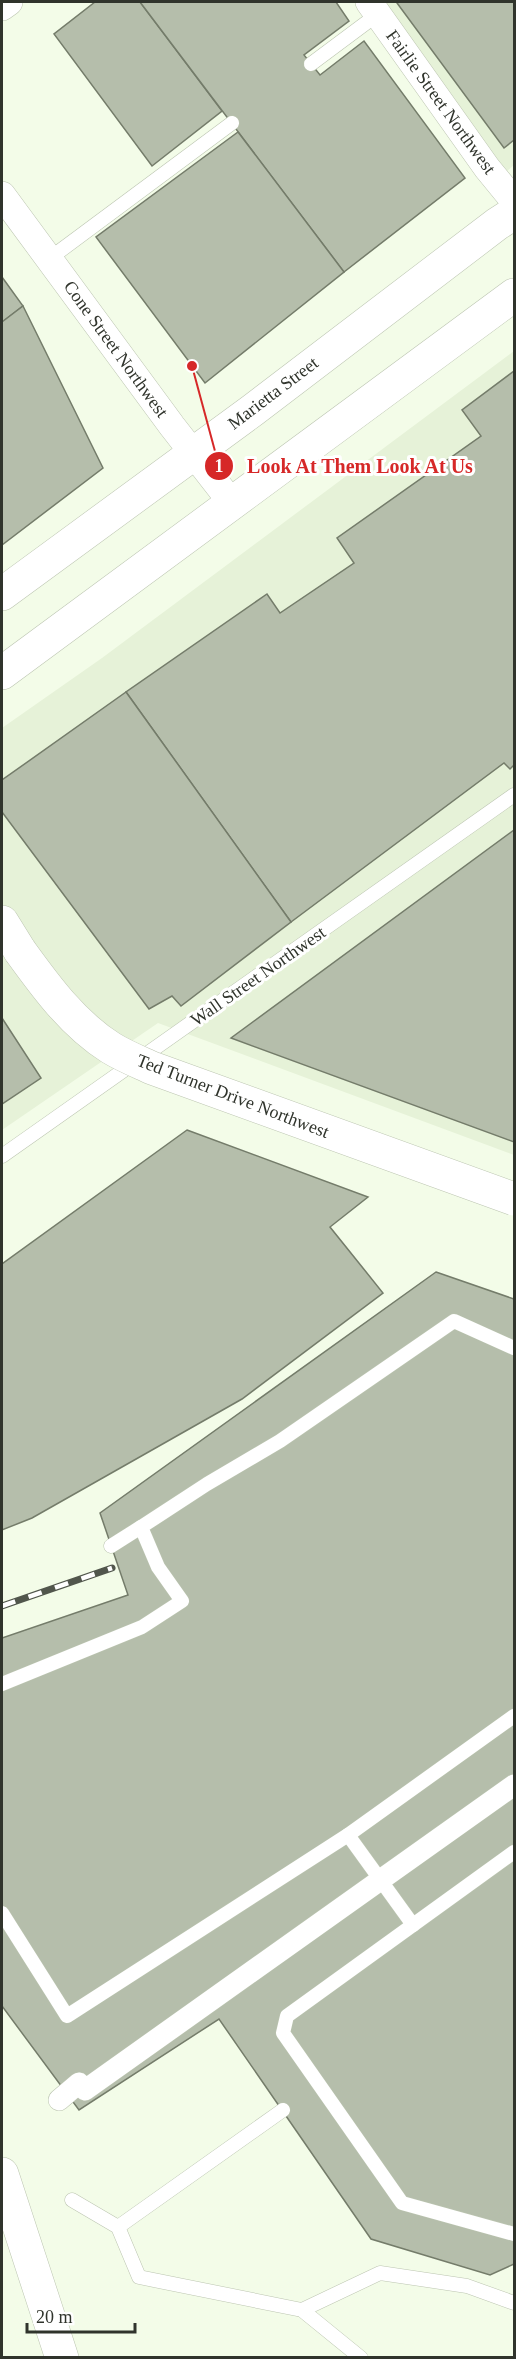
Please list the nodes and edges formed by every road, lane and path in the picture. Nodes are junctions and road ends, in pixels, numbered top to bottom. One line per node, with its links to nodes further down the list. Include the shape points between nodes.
1 (9, 2): 2 (street)
2 (2, 7)
3 (373, 8): 4 (lane); 7 (street, Fairlie Street Northwest)
4 (311, 64)
5 (232, 123): 9 (lane)
6 (2, 195): 9 (street, Cone Street Northwest)
7 (514, 201)
8 (514, 213): 11 (main road, Marietta Street)
9 (49, 259): 11 (street, Cone Street Northwest)
10 (514, 296): 12 (main road)
11 (192, 452): 12 (street, Cone Street Northwest); 13 (main road, Marietta Street)
12 (232, 503): 14 (main road)
13 (2, 594)
14 (2, 673)
15 (514, 795): 17 (lane, Wall Street Northwest)
16 (2, 922): 18 (main road, Ted Turner Drive Northwest, bridge, via 45,986 79,1023 111,1048 152,1068)
17 (2, 1156)
18 (514, 1199)
19 (514, 1348): 20 (lane, via 454,1321 279,1441)
20 (141, 1527): 21 (lane); 22 (lane, via 158,1567 182,1601 142,1627)
21 (111, 1546)
22 (2, 1684)
23 (514, 1716): 25 (lane)
24 (514, 1785): 27 (street)
25 (348, 1835): 27 (lane); 28 (lane, via 67,2016)
26 (514, 1852): 29 (lane)
27 (379, 1880): 29 (lane); 30 (street, via 85,2090 79,2083)
28 (2, 1913)
29 (413, 1925): 35 (lane, via 287,2016 283,2033 402,2203)
30 (59, 2100)
31 (283, 2110): 34 (lane)
32 (2, 2174): 38 (main road)
33 (72, 2200): 34 (lane)
34 (118, 2227): 37 (lane, via 139,2277)
35 (514, 2234)
36 (514, 2303): 37 (lane, via 467,2286 380,2273)
37 (302, 2310): 39 (lane)
38 (62, 2358)
39 (361, 2358)

